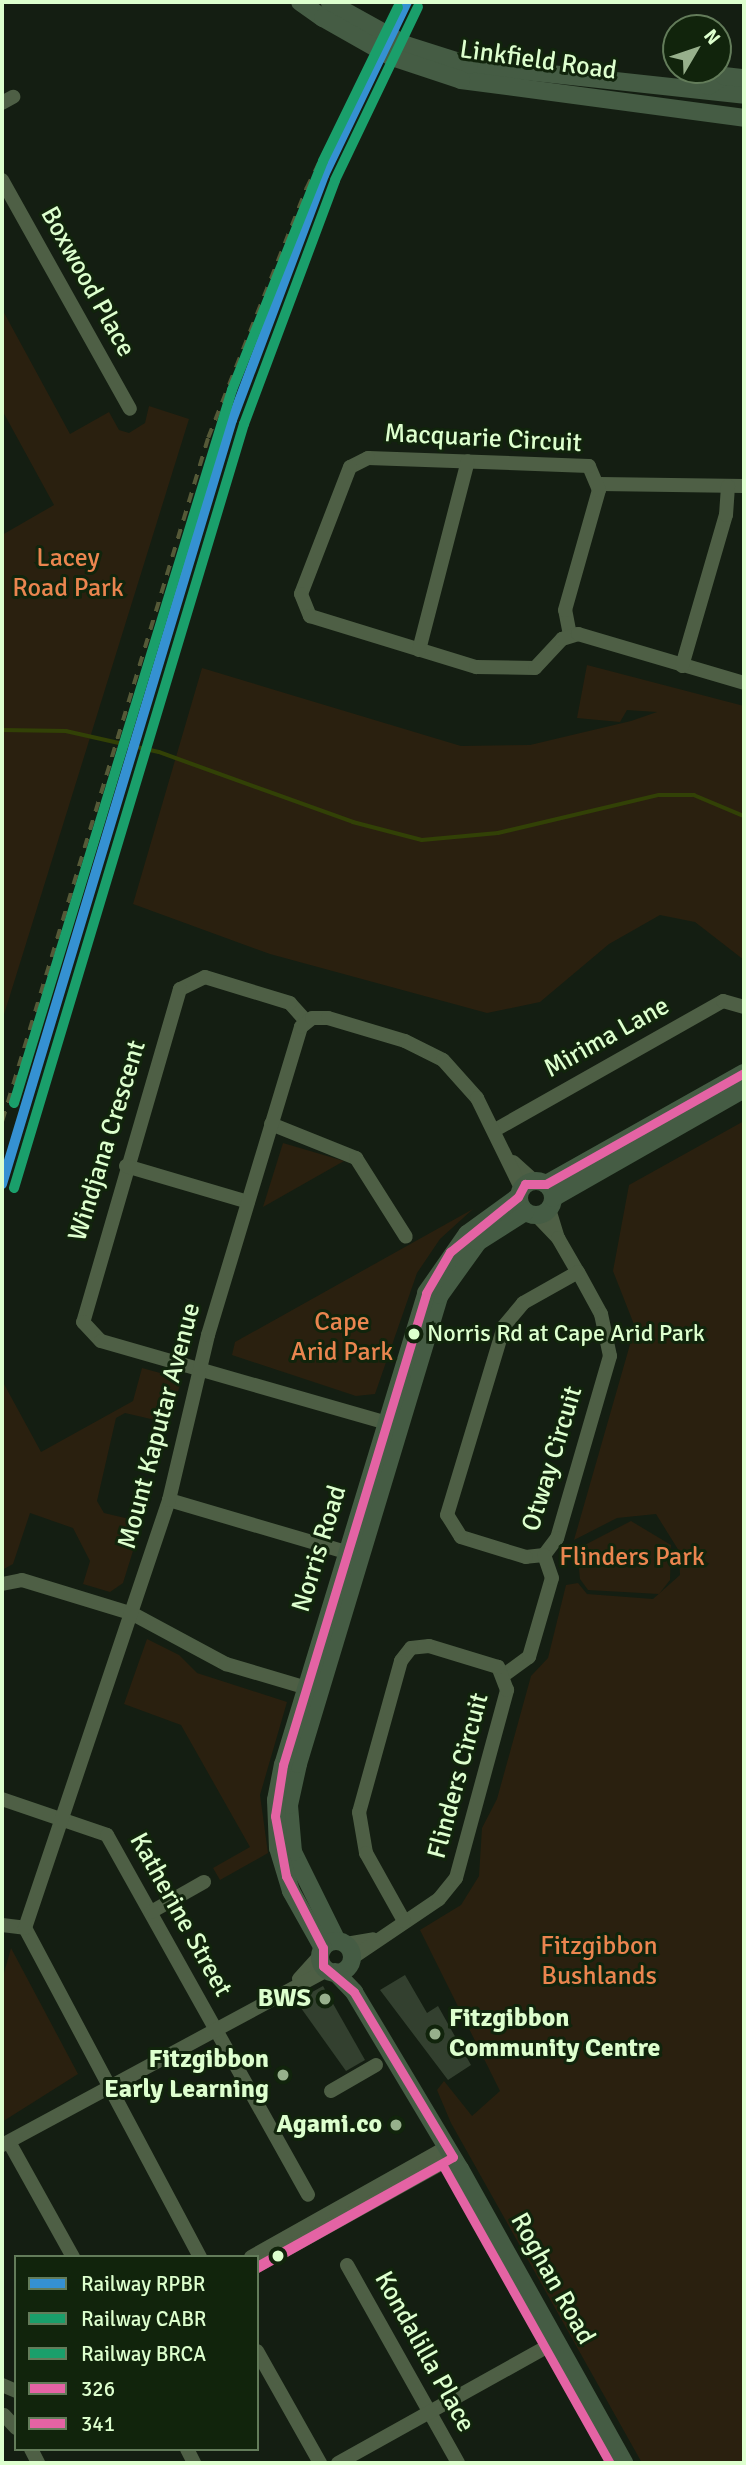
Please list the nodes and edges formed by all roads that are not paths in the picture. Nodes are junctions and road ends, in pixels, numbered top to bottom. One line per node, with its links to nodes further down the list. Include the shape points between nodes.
1 (300, 2): 2 (main road, Linkfield Road)
2 (327, 8): 3 (main road, Linkfield Road, bridge)
3 (465, 72): 5 (main road, Linkfield Road); 7 (main road, Linkfield Road)
4 (744, 78): 5 (main road, via 724,76)
5 (708, 86): 6 (main road, Linkfield Road)
6 (744, 95)
7 (744, 118)
8 (2, 180): 9 (street, Boxwood Place)
9 (130, 409)
10 (468, 461): 11 (street, Macquarie Circuit, via 579,463 594,470); 15 (street); 15 (street, Macquarie Circuit, via 368,458 354,463 301,593 304,609 316,619)
11 (600, 484): 12 (street); 14 (street, Macquarie Circuit, via 565,610)
12 (728, 486): 13 (street); 16 (street, via 726,515)
13 (744, 486)
14 (570, 635): 15 (street, Macquarie Circuit, via 544,664 529,669 476,667); 16 (street)
15 (419, 650)
16 (682, 666): 17 (street)
17 (744, 683)
18 (744, 1007): 23 (street, Mirima Lane, via 723,1001)
19 (306, 1021): 22 (street, Mount Kaputar Avenue); 23 (street, via 328,1018 433,1054 465,1080); 24 (street, Windjana Crescent, via 290,1003 205,977 188,980 176,998)
20 (744, 1073): 25 (main road, Norris Road)
21 (744, 1089): 25 (main road, Norris Road)
22 (271, 1124): 26 (street, Mount Kaputar Avenue); 27 (street, via 356,1158)
23 (495, 1130): 25 (street)
24 (126, 1166): 26 (street); 29 (street, Windjana Crescent, via 84,1310 85,1327 101,1341)
25 (535, 1198): 28 (street, Otway Circuit); 30 (main road, Norris Road, via 478,1242 450,1276)
26 (248, 1202): 29 (street, Mount Kaputar Avenue)
27 (406, 1237)
28 (578, 1272): 33 (street, Otway Circuit, via 606,1324 610,1356 557,1538); 33 (street, Otway Circuit, via 523,1303 504,1326 447,1515 461,1537 526,1557)
29 (200, 1368): 30 (street); 31 (street, Mount Kaputar Avenue)
30 (392, 1425): 32 (main road, Norris Road)
31 (169, 1500): 32 (street); 35 (street, Mount Kaputar Avenue)
32 (354, 1555): 37 (main road, Norris Road)
33 (544, 1555): 36 (street, via 552,1578 528,1657)
34 (2, 1584): 35 (street, via 22,1580)
35 (133, 1614): 37 (street, via 226,1664); 39 (street, Mount Kaputar Avenue)
36 (504, 1675): 42 (street, Flinders Circuit, via 507,1686 467,1825 461,1868 446,1894); 42 (street, Flinders Circuit, via 494,1665 429,1646 411,1648 401,1661 359,1821 366,1853)
37 (313, 1690): 45 (main road, Norris Road, via 292,1788 290,1836 303,1882)
38 (2, 1799): 39 (street, Katherine Street)
39 (60, 1816): 41 (street, Katherine Street, via 107,1835); 44 (street, Mount Kaputar Avenue)
40 (204, 1882): 41 (street)
41 (150, 1912): 46 (street, Katherine Street)
42 (404, 1921): 45 (street, Flinders Circuit)
43 (2, 1925): 44 (street)
44 (25, 1928): 48 (street)
45 (336, 1957): 46 (street); 51 (main road, Roghan Road)
46 (214, 2026): 48 (street); 52 (street, Katherine Street)
47 (376, 2065): 49 (street)
48 (108, 2086): 50 (street); 54 (street)
49 (331, 2091)
50 (5, 2144): 53 (street)
51 (446, 2155): 55 (street); 56 (street); 58 (main road, Roghan Road)
52 (308, 2195)
53 (72, 2255)
54 (199, 2255)
55 (255, 2255)
56 (259, 2265)
57 (347, 2265): 60 (street, Kondalilla Place)
58 (551, 2344): 60 (street); 64 (main road, Roghan Road); 65 (main road, Roghan Road)
59 (259, 2355): 61 (street)
60 (430, 2412): 62 (street); 63 (street, Kondalilla Place)
61 (320, 2463)
62 (338, 2463)
63 (458, 2463)
64 (611, 2463)
65 (624, 2463)

